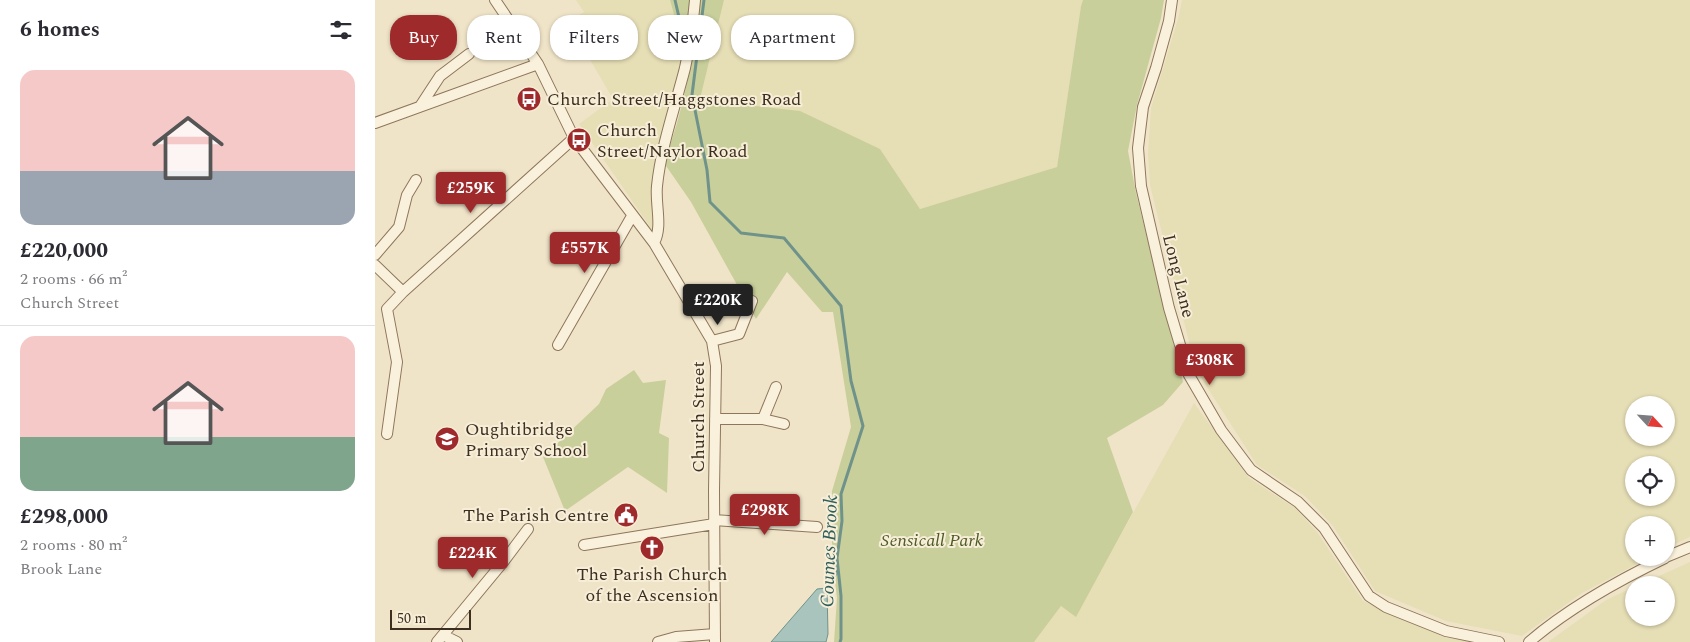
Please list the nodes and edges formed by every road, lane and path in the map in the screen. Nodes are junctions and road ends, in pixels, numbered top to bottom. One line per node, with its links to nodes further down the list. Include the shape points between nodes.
1 (495, 0): 5 (street, Church Street)
2 (695, 0): 11 (street, via 692,31 657,187 658,235)
3 (1172, 0): 34 (street, Long Lane, via 1169,21 1143,107 1138,148 1141,186 1169,308 1189,375 1221,430 1251,470 1298,502 1324,528 1369,596 1445,631)
4 (467, 56): 6 (street, via 440,76)
5 (538, 64): 6 (street); 8 (street, Church Street)
6 (421, 105): 7 (street)
7 (375, 123)
8 (574, 138): 10 (street, Church Street); 14 (street)
9 (416, 180): 12 (street, via 407,195 399,227)
10 (632, 216): 11 (street, Church Street); 17 (street)
11 (654, 243): 16 (street, Church Street)
12 (375, 255)
13 (375, 266): 14 (street)
14 (403, 292): 22 (street, via 387,309 397,362)
15 (752, 301): 16 (street, via 739,334)
16 (712, 341): 20 (street, Church Street, via 716,366)
17 (559, 345)
18 (776, 387): 19 (street)
19 (763, 418): 20 (street); 21 (street)
20 (715, 419): 23 (street, Church Street)
21 (784, 424)
22 (387, 434)
23 (714, 522): 24 (street); 26 (street); 31 (street, Church Street)
24 (817, 527)
25 (527, 529): 30 (street)
26 (584, 545)
27 (1690, 547): 28 (street)
28 (1675, 553)
29 (1648, 566): 35 (street, via 1587,598)
30 (440, 638): 32 (street)
31 (715, 638): 33 (street, via 676,637)
32 (457, 642)
33 (658, 642)
34 (1499, 642)
35 (1529, 642)

